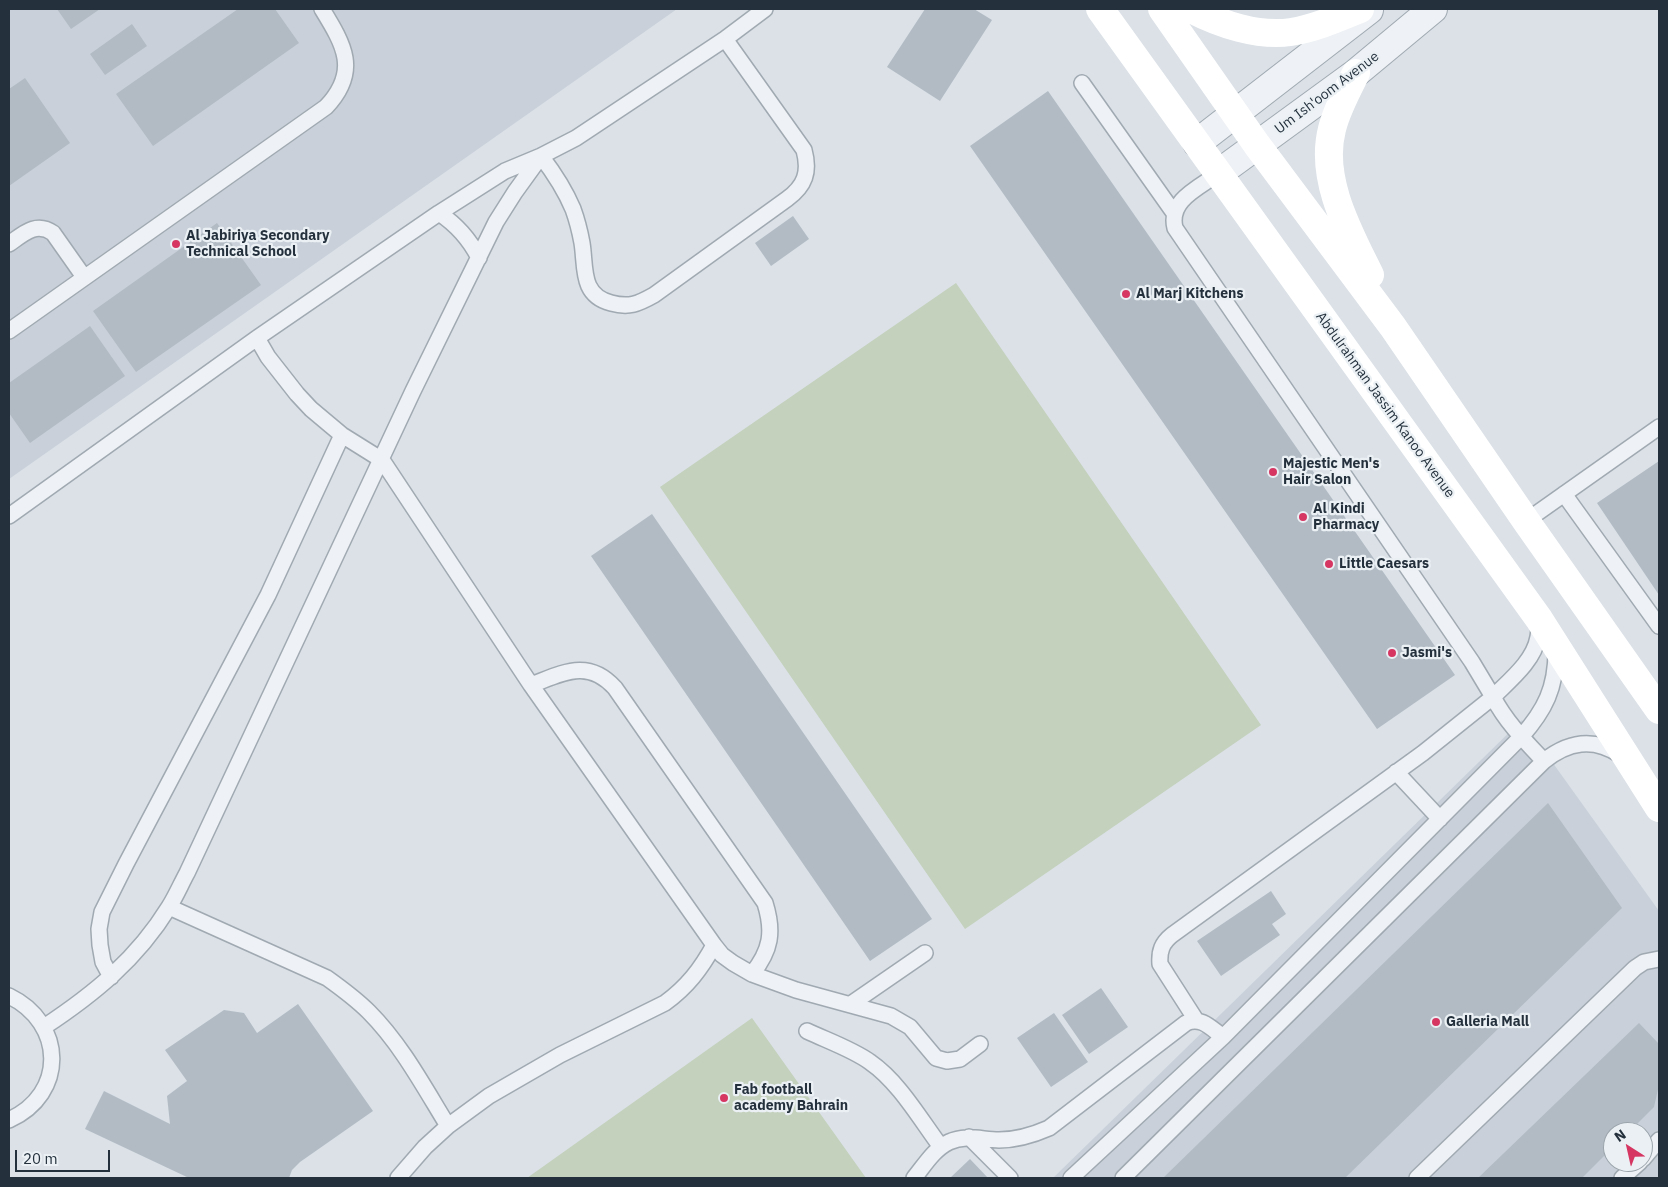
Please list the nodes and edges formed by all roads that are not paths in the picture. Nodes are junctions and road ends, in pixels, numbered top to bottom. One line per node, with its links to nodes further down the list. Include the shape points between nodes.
1 (322, 9): 21 (lane, via 340,37 346,61 345,73 335,97 318,113)
2 (765, 9): 9 (lane)
3 (1100, 9): 13 (main road, Abdulrahman Jassim Kanoo Avenue)
4 (1162, 9): 12 (main road)
5 (1191, 9): 6 (main road, via 1257,32 1290,32)
6 (1360, 9)
7 (1370, 9): 12 (street)
8 (1433, 9): 10 (street, Um Ish'oom Avenue)
9 (724, 39): 15 (lane, via 598,125); 15 (lane, via 804,150 807,161 803,184 654,295 639,304 621,306 604,302 590,290 573,210)
10 (1356, 73): 14 (street, Um Ish'oom Avenue); 22 (main road, via 1331,130 1332,181 1352,238)
11 (1082, 84): 18 (lane)
12 (1235, 113): 13 (street); 14 (main road)
13 (1197, 143): 16 (main road, Abdulrahman Jassim Kanoo Avenue)
14 (1258, 145): 16 (street, Um Ish'oom Avenue); 22 (main road)
15 (541, 156): 17 (lane, via 505,171); 20 (lane, via 496,222)
16 (1219, 173): 18 (lane, via 1180,201); 31 (main road, Abdulrahman Jassim Kanoo Avenue)
17 (439, 213): 20 (lane, via 462,232); 24 (lane)
18 (1174, 213): 35 (lane, via 1173,221 1179,235)
19 (9, 244): 21 (lane, via 28,230 48,230)
20 (479, 258): 27 (lane)
21 (84, 277): 23 (lane)
22 (1393, 326): 30 (main road)
23 (9, 331)
24 (257, 338): 26 (lane, via 297,394); 29 (lane)
25 (1659, 428): 28 (lane)
26 (342, 435): 27 (lane); 48 (lane, via 268,595 102,912 100,945)
27 (382, 460): 34 (lane); 43 (lane)
28 (1564, 494): 30 (lane); 32 (lane)
29 (9, 516)
30 (1526, 520): 36 (main road)
31 (1540, 619): 33 (main road, Abdulrahman Jassim Kanoo Avenue); 35 (lane, via 1532,653)
32 (1659, 626)
33 (1556, 645): 37 (lane, via 1553,685 1545,704); 39 (main road, Abdulrahman Jassim Kanoo Avenue)
34 (531, 685): 44 (lane); 47 (lane, via 583,669 607,679 615,688 765,903 771,933 762,962)
35 (1493, 697): 37 (lane, via 1500,712); 40 (lane)
36 (1659, 710)
37 (1521, 736): 38 (lane); 42 (lane)
38 (1544, 762): 39 (lane, via 1571,745 1587,744 1603,746); 64 (lane)
39 (1632, 764): 41 (main road, Abdulrahman Jassim Kanoo Avenue)
40 (1396, 772): 42 (lane); 51 (lane, via 1166,940 1159,956 1160,964)
41 (1659, 808)
42 (1440, 819): 54 (lane)
43 (169, 907): 48 (lane, via 132,956); 57 (lane, via 327,978 348,994 387,1032)
44 (714, 945): 47 (lane, via 722,955); 57 (lane, via 694,978 665,1003 560,1055 489,1096)
45 (925, 953): 50 (lane)
46 (1659, 959): 65 (lane, via 1635,968)
47 (752, 974): 50 (lane, via 796,990)
48 (111, 977): 52 (lane)
49 (9, 996): 52 (lane, via 35,1014)
50 (851, 1004): 55 (lane, via 901,1021 917,1034 936,1058 947,1061 960,1059)
51 (1196, 1020): 54 (lane); 58 (lane, via 1186,1023 1049,1128 1016,1139)
52 (44, 1027): 56 (lane, via 52,1060 49,1076 32,1105)
53 (807, 1031): 59 (lane, via 879,1068)
54 (1223, 1037): 63 (lane)
55 (980, 1044)
56 (9, 1120)
57 (448, 1126): 60 (lane)
58 (969, 1137): 59 (lane); 62 (lane)
59 (941, 1147): 61 (lane)
60 (398, 1178)
61 (914, 1178)
62 (1010, 1178)
63 (1070, 1178)
64 (1123, 1178)
65 (1417, 1178)

